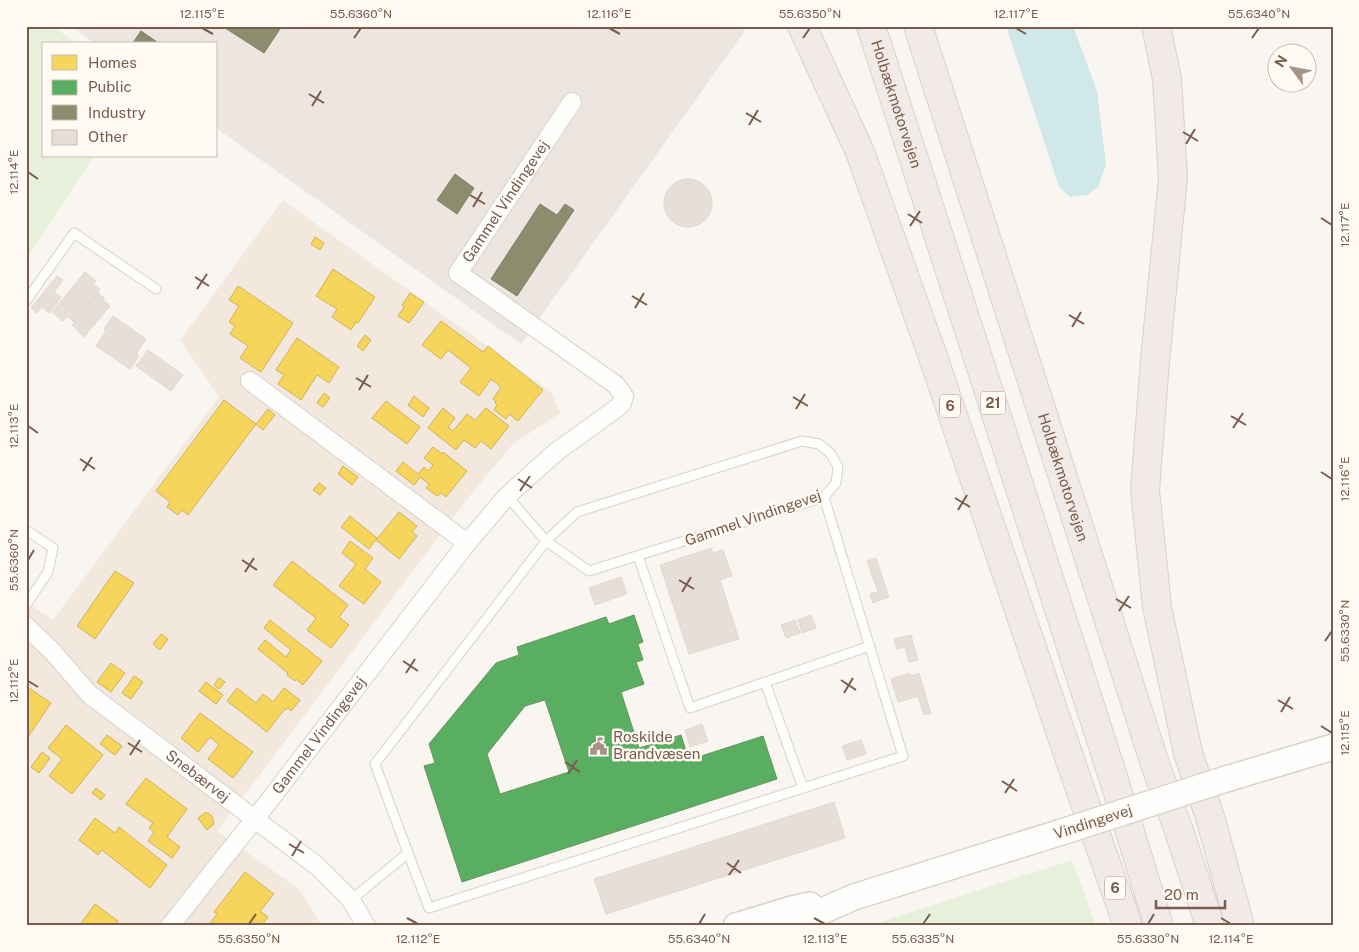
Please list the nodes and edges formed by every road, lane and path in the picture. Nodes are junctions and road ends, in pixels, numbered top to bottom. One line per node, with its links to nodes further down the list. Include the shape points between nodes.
1 (802, 26): 29 (highway, 6, via 860,152)
2 (871, 26): 30 (highway, Holbækmotorvejen / 21)
3 (918, 26): 31 (highway, Holbækmotorvejen)
4 (1156, 26): 32 (highway, via 1167,79 1173,178 1145,490 1157,607 1188,754 1210,817)
5 (572, 102): 9 (street, Gammel Vindingevej, via 458,273 616,385 624,396 617,408 556,452)
6 (156, 289): 7 (lane, via 74,232)
7 (26, 301)
8 (250, 381): 13 (street)
9 (506, 496): 12 (lane, Gammel Vindingevej); 13 (street, Gammel Vindingevej)
10 (824, 497): 12 (lane, Gammel Vindingevej, via 836,483 838,467 832,454 819,444 802,440 577,512); 14 (lane, Gammel Vindingevej); 17 (lane)
11 (26, 530): 15 (lane, via 53,548 48,572)
12 (546, 541): 14 (lane, Gammel Vindingevej, via 589,571); 22 (lane, via 375,764)
13 (467, 543): 21 (street, Gammel Vindingevej)
14 (638, 556): 18 (lane, via 690,708)
15 (26, 606)
16 (26, 626): 21 (street, Snebærvej, via 88,694)
17 (870, 646): 18 (lane); 20 (lane, via 903,756)
18 (765, 682): 20 (lane)
19 (1333, 747): 23 (main road, Vindingevej, bridge)
20 (803, 788): 22 (lane, via 429,908)
21 (255, 819): 24 (street, Snebærvej, via 317,866); 25 (street, Gammel Vindingevej)
22 (408, 853): 24 (lane)
23 (854, 897): 27 (main road, Vindingevej, via 792,908); 28 (main road, Vindingevej)
24 (350, 900): 26 (street, Snebærvej)
25 (170, 926)
26 (366, 926)
27 (736, 926)
28 (788, 926)
29 (1128, 926)
30 (1159, 926)
31 (1210, 926)
32 (1240, 926)

